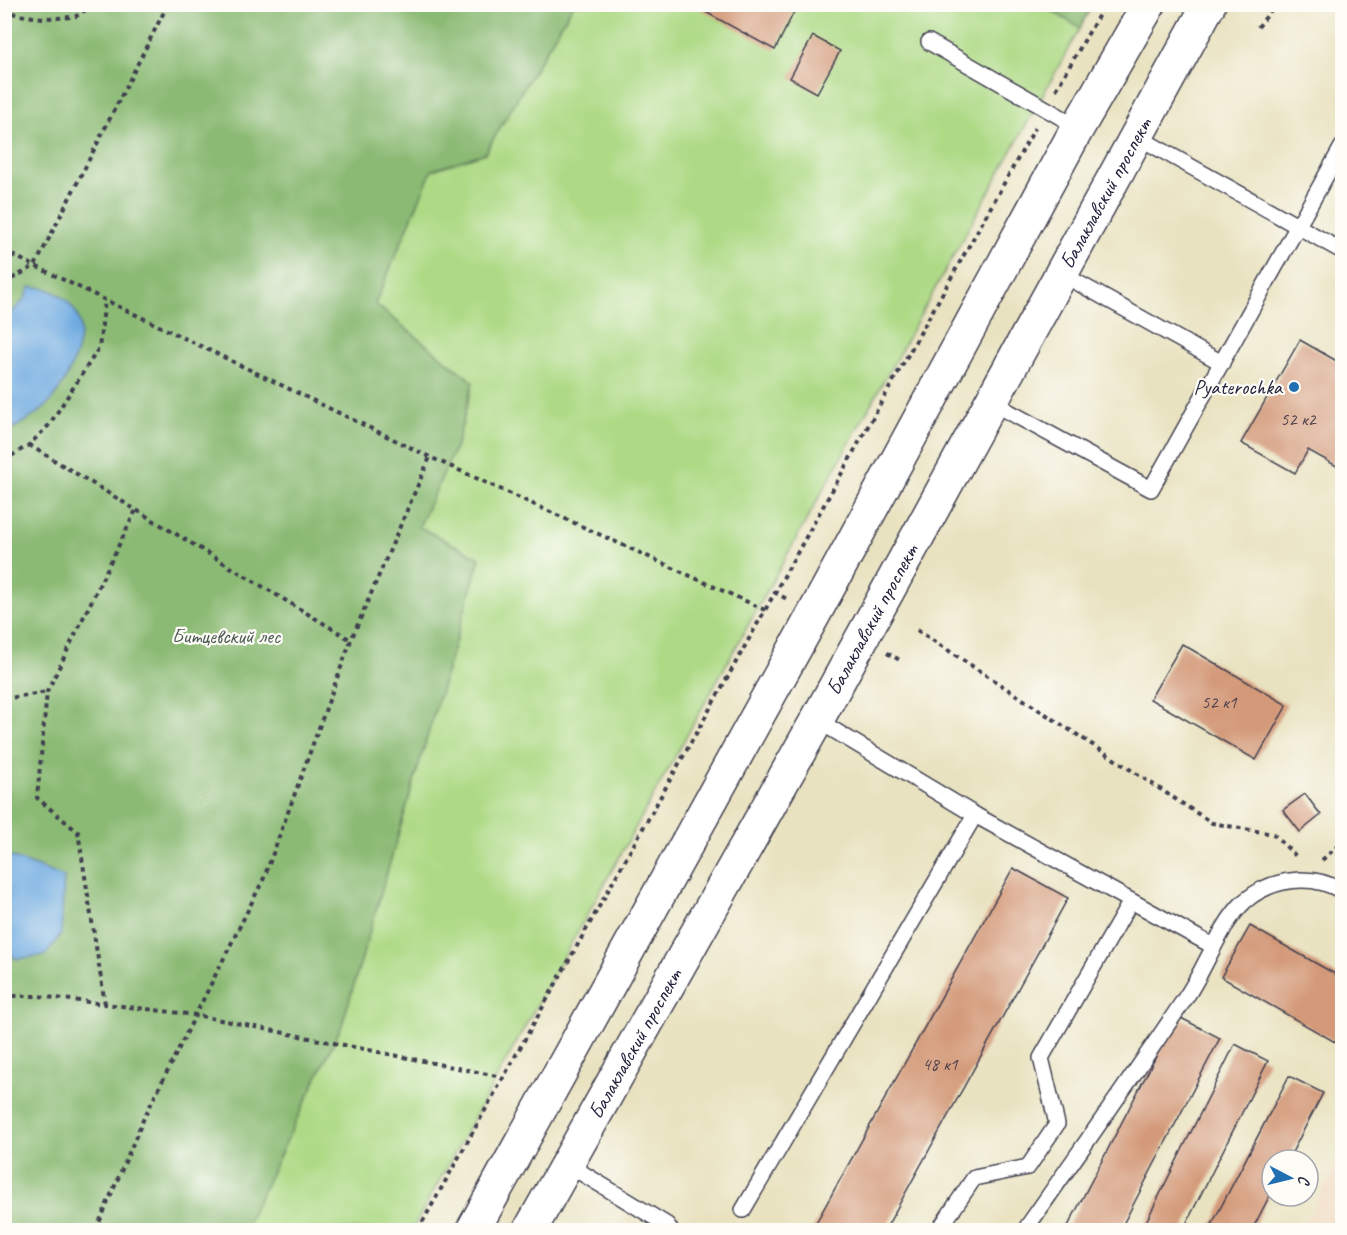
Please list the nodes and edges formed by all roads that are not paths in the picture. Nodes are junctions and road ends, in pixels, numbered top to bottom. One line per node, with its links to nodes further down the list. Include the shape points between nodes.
1 (1149, 4): 4 (main road)
2 (1209, 4): 5 (main road, Балаклавский проспект)
3 (929, 42): 4 (lane)
4 (1078, 127): 19 (main road)
5 (1138, 137): 7 (lane); 9 (main road, Балаклавский проспект)
6 (1342, 147): 7 (lane)
7 (1299, 227): 8 (lane); 10 (lane)
8 (1342, 250)
9 (1062, 274): 10 (lane); 11 (main road, Балаклавский проспект)
10 (1222, 363): 11 (lane, via 1151,489)
11 (991, 402): 12 (main road, Балаклавский проспект)
12 (817, 720): 13 (lane); 17 (main road, Балаклавский проспект)
13 (975, 814): 15 (lane); 18 (lane)
14 (1342, 891): 16 (lane, via 1300,879 1270,884 1244,902)
15 (1131, 901): 16 (lane); 22 (lane, via 1041,1058 1057,1124 1029,1167 974,1178)
16 (1213, 946): 23 (lane, via 1190,991)
17 (567, 1164): 20 (main road, Балаклавский проспект); 21 (lane)
18 (743, 1210)
19 (473, 1230)
20 (530, 1230)
21 (670, 1230)
22 (939, 1230)
23 (1025, 1230)

